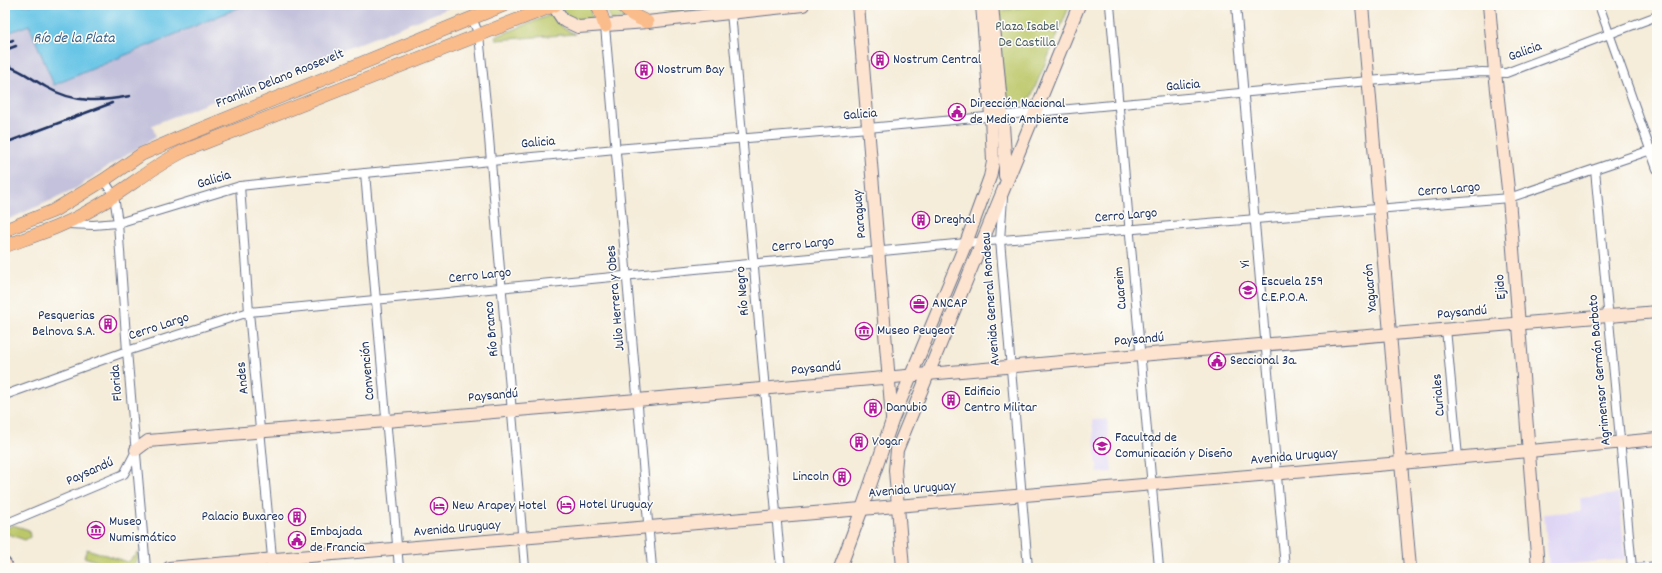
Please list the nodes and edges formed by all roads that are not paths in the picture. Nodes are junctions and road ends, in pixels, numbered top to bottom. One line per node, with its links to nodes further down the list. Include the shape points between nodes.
1 (504, 5): 17 (main road, Franklin Delano Roosevelt)
2 (554, 5): 20 (street, via 563,20 570,24 578,27); 21 (main road)
3 (598, 5): 20 (main road)
4 (622, 5): 19 (main road)
5 (803, 5): 15 (street)
6 (858, 5): 29 (street, Paraguay)
7 (982, 5): 18 (street, Avenida General Rondeau)
8 (991, 5): 18 (street, Avenida General Rondeau); 28 (street, Avenida General Rondeau)
9 (1079, 5): 27 (street)
10 (1110, 5): 26 (street, Cuareim)
11 (1236, 5): 25 (street, Yi)
12 (1362, 5): 24 (street, Yaguarón)
13 (1489, 5): 23 (street, Ejido)
14 (1599, 5): 22 (street)
15 (731, 12): 19 (street); 30 (street, Río Negro)
16 (1657, 16): 22 (street, Galicia)
17 (472, 18): 21 (street, Río Branco); 37 (main road, Franklin Delano Roosevelt, via 142,154)
18 (983, 18): 28 (street, Avenida General Rondeau)
19 (647, 22): 20 (street)
20 (605, 26): 31 (street, Julio Herrera y Obes)
21 (479, 34): 33 (street, Río Branco); 40 (main road, via 186,150 155,167)
22 (1610, 34): 23 (street, Galicia, via 1506,72); 32 (street)
23 (1495, 72): 24 (street, Galicia); 41 (street, Ejido)
24 (1368, 82): 25 (street, Galicia); 42 (street, Yaguarón)
25 (1244, 94): 26 (street, Galicia); 43 (street, Yi)
26 (1118, 105): 27 (street, Galicia); 46 (street, Cuareim)
27 (1034, 113): 28 (street, Galicia); 39 (street)
28 (996, 116): 29 (street, Galicia); 39 (street, Avenida General Rondeau, via 1006,155); 50 (street, via 990,177)
29 (868, 128): 30 (street, Galicia); 52 (street, Paraguay)
30 (742, 139): 31 (street, Galicia); 53 (street, Río Negro)
31 (616, 149): 33 (street, Galicia); 54 (street, Julio Herrera y Obes)
32 (1654, 150): 34 (street); 35 (street, Cerro Largo)
33 (491, 160): 36 (street, Galicia); 55 (street, Río Branco)
34 (1657, 169)
35 (1595, 170): 41 (street, Cerro Largo); 59 (street, Agrimensor Germán Barbato)
36 (365, 173): 38 (street, Galicia); 56 (street, Convención)
37 (104, 180): 40 (street); 47 (main road, Franklin Delano Roosevelt, via 53,211)
38 (240, 186): 44 (street, Galicia); 57 (street, Andes)
39 (1004, 187): 48 (street, Avenida General Rondeau); 49 (street)
40 (114, 196): 44 (street, Florida); 45 (main road)
41 (1509, 198): 42 (street, Cerro Largo); 60 (street, Ejido)
42 (1379, 209): 43 (street, Cerro Largo); 62 (street, Yaguarón)
43 (1255, 219): 46 (street, Cerro Largo); 63 (street, Yi)
44 (118, 223): 45 (street, Galicia); 64 (street, Florida)
45 (62, 224): 51 (main road)
46 (1130, 229): 48 (street, Cerro Largo); 65 (street, Cuareim)
47 (5, 230)
48 (1000, 240): 49 (street, Cerro Largo); 66 (street, Avenida General Rondeau)
49 (983, 242): 50 (street, Cerro Largo); 67 (street)
50 (966, 243): 52 (street, Cerro Largo); 68 (street)
51 (5, 246)
52 (878, 251): 53 (street, Cerro Largo); 69 (street, Paraguay)
53 (753, 263): 54 (street, Cerro Largo); 70 (street, Río Negro)
54 (627, 275): 55 (street, Cerro Largo); 72 (street, Julio Herrera y Obes)
55 (501, 287): 56 (street, Cerro Largo); 73 (street, Río Branco)
56 (375, 300): 57 (street, Cerro Largo); 74 (street, Convención)
57 (249, 312): 64 (street, Cerro Largo); 76 (street, Andes)
58 (1657, 312): 59 (street, Paysandú)
59 (1608, 316): 60 (street, Paysandú); 78 (street, Agrimensor Germán Barbato)
60 (1519, 323): 61 (street, Paysandú); 80 (street, Ejido)
61 (1446, 330): 62 (street, Paysandú); 81 (street, Curiales)
62 (1390, 334): 63 (street, Paysandú); 82 (street, Yaguarón)
63 (1266, 345): 65 (street, Paysandú); 83 (street, Yi)
64 (127, 351): 71 (street, Cerro Largo); 79 (street, Florida)
65 (1140, 355): 66 (street, Paysandú); 84 (street, Cuareim)
66 (1010, 367): 67 (street, Paysandú); 85 (street, Avenida General Rondeau)
67 (927, 374): 68 (street, Paysandú); 86 (street, via 897,450 895,470)
68 (911, 375): 69 (street, Paysandú); 75 (street)
69 (888, 378): 70 (street, Paysandú); 75 (street, Paraguay)
70 (765, 389): 72 (street, Paysandú); 88 (street, Río Negro)
71 (5, 395)
72 (637, 400): 73 (street, Paysandú); 90 (street, Julio Herrera y Obes)
73 (512, 410): 74 (street, Paysandú); 91 (street, Río Branco)
74 (385, 421): 76 (street, Paysandú); 92 (street, Convención)
75 (892, 421): 87 (street)
76 (261, 431): 79 (street, Paysandú, via 148,441); 94 (street, Andes)
77 (1657, 439): 78 (street, Avenida Uruguay)
78 (1620, 443): 80 (street, Avenida Uruguay); 110 (street, Agrimensor Germán Barbato)
79 (136, 450): 89 (street, Paysandú, via 124,474); 97 (street, Florida)
80 (1529, 452): 81 (street, Avenida Uruguay); 109 (street, Ejido)
81 (1458, 458): 82 (street, Avenida Uruguay)
82 (1401, 463): 83 (street, Avenida Uruguay); 108 (street, Yaguarón)
83 (1277, 473): 84 (street, Avenida Uruguay); 107 (street, Yi)
84 (1152, 484): 85 (street, Avenida Uruguay); 106 (street, Cuareim)
85 (1022, 495): 86 (street, Avenida Uruguay); 105 (street, Avenida General Rondeau)
86 (898, 506): 87 (street, Avenida Uruguay); 104 (street)
87 (862, 509): 88 (street, Avenida Uruguay); 103 (street)
88 (776, 516): 90 (street, Avenida Uruguay); 102 (street, Río Negro)
89 (5, 524)
90 (648, 526): 91 (street, Avenida Uruguay); 101 (street, Julio Herrera y Obes)
91 (522, 538): 92 (street, Avenida Uruguay); 100 (street, Río Branco)
92 (397, 549): 94 (street, Avenida Uruguay); 99 (street, Convención)
93 (5, 564): 96 (street)
94 (273, 564): 98 (street, Avenida Uruguay)
95 (1657, 566): 111 (street)
96 (7, 568)
97 (146, 568)
98 (168, 568)
99 (399, 568)
100 (525, 568)
101 (652, 568)
102 (781, 568)
103 (840, 568)
104 (903, 568)
105 (1028, 568)
106 (1159, 568)
107 (1285, 568)
108 (1410, 568)
109 (1538, 568)
110 (1632, 568)
111 (1638, 568)

